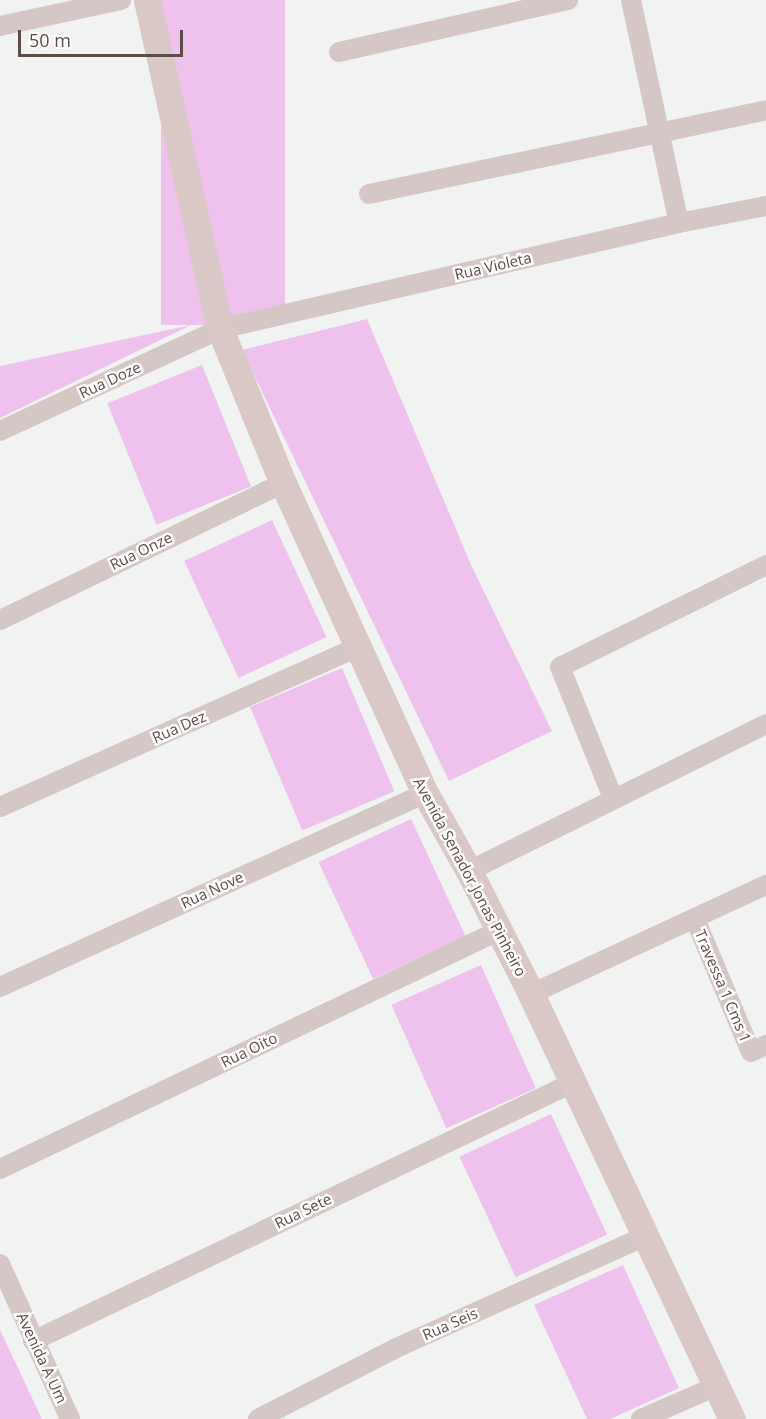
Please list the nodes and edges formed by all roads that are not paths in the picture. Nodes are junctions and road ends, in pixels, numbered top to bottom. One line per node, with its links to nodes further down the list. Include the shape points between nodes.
1 (121, 0): 5 (street)
2 (147, 0): 12 (main road, Avenida Senador Jonas Pinheiro)
3 (568, 0): 6 (street)
4 (631, 0): 8 (street)
5 (0, 26)
6 (339, 52)
7 (766, 110): 8 (street)
8 (662, 133): 9 (street); 11 (street)
9 (369, 194)
10 (766, 206): 11 (street, Rua Violeta)
11 (679, 223): 12 (street, Rua Violeta)
12 (220, 329): 13 (street, Rua Doze); 14 (main road, Avenida Senador Jonas Pinheiro)
13 (0, 431)
14 (283, 483): 16 (street, Rua Onze); 17 (main road, Avenida Senador Jonas Pinheiro)
15 (766, 565): 20 (street, via 560,667)
16 (0, 620)
17 (357, 647): 19 (main road, Avenida Senador Jonas Pinheiro); 21 (street, Rua Dez)
18 (766, 724): 20 (street)
19 (424, 793): 22 (main road, Avenida Senador Jonas Pinheiro); 26 (street, Rua Nove)
20 (613, 798): 22 (street)
21 (0, 807)
22 (469, 872): 25 (main road, Avenida Senador Jonas Pinheiro)
23 (766, 885): 24 (street)
24 (695, 919): 27 (street); 28 (street, Travessa 1 Cms 1)
25 (498, 931): 27 (main road, Avenida Senador Jonas Pinheiro); 30 (street, Rua Oito)
26 (0, 987)
27 (531, 994): 29 (main road, Avenida Senador Jonas Pinheiro)
28 (758, 1049)
29 (574, 1082): 31 (main road, Avenida Senador Jonas Pinheiro); 33 (street, Rua Sete)
30 (0, 1169)
31 (645, 1236): 34 (main road, Avenida Senador Jonas Pinheiro); 36 (street, Rua Seis, via 394,1349)
32 (0, 1264): 33 (street, Avenida A Um)
33 (33, 1341): 35 (street, Avenida A Um)
34 (717, 1386): 37 (street); 38 (main road, Avenida Senador Jonas Pinheiro)
35 (70, 1419)
36 (258, 1419)
37 (641, 1419)
38 (732, 1419)

